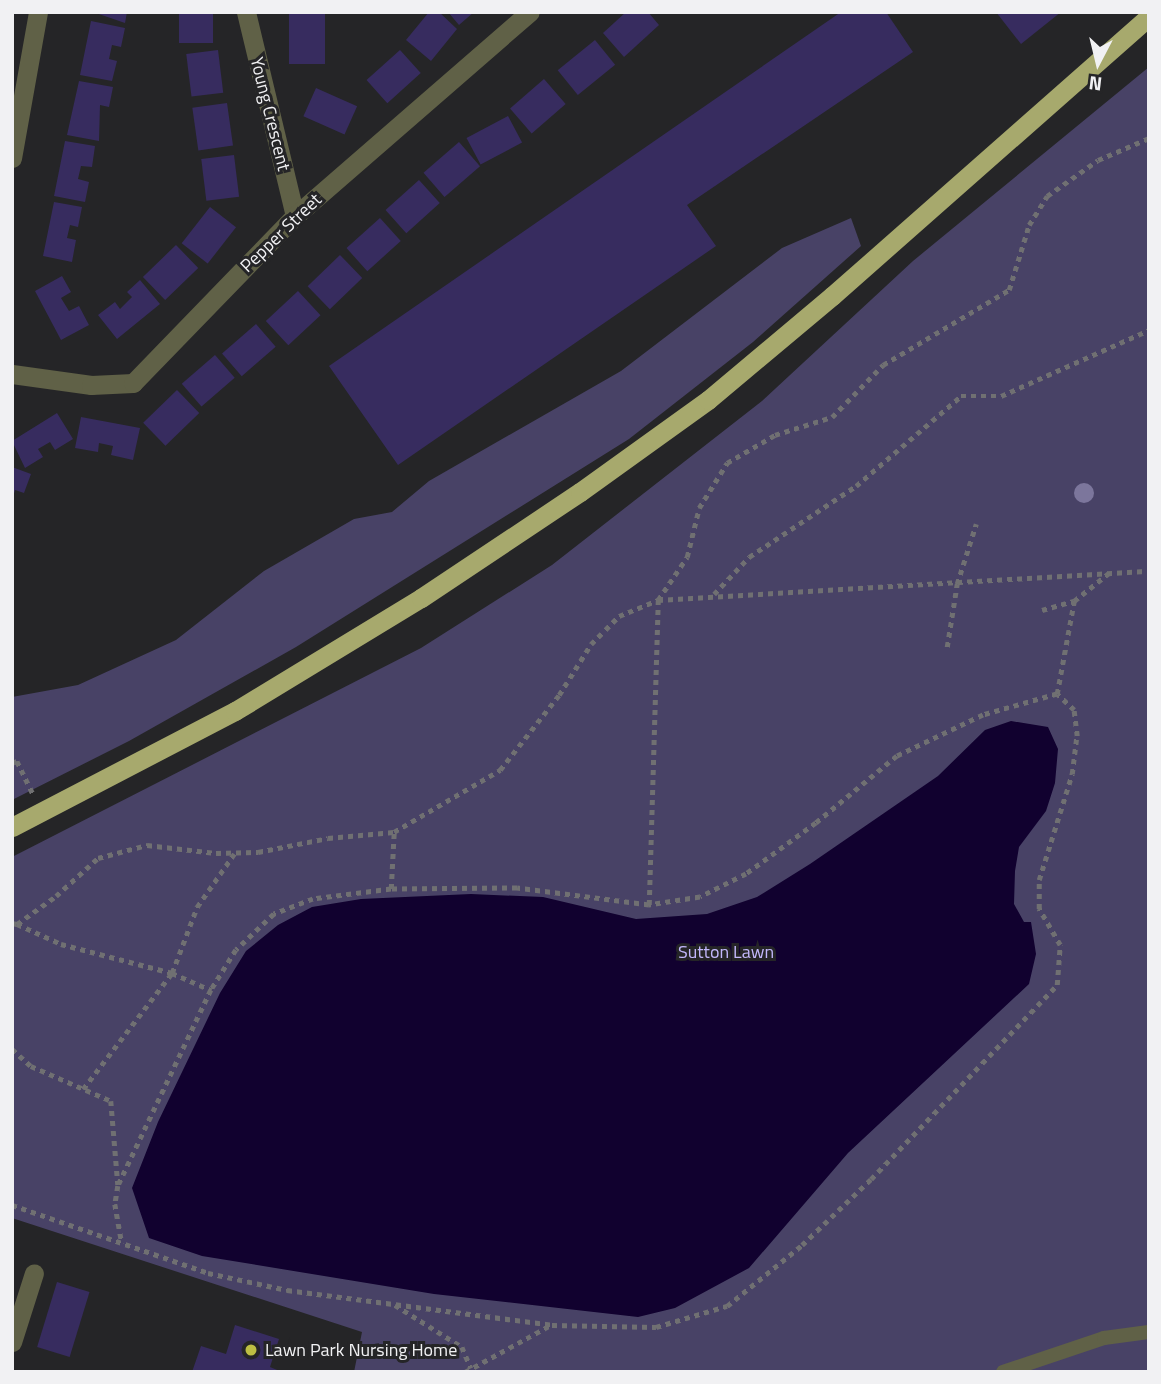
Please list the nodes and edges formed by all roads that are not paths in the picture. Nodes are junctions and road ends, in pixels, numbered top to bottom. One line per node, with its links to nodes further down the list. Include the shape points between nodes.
1 (38, 12): 5 (street)
2 (246, 12): 7 (street, Young Crescent)
3 (530, 12): 7 (street, Pepper Street)
4 (1149, 17): 9 (highway, via 708,400 580,492 421,598 235,711)
5 (22, 41): 6 (street)
6 (12, 158)
7 (295, 216): 8 (street, Pepper Street, via 133,383 91,386)
8 (12, 374)
9 (12, 827)
10 (34, 1273): 12 (street)
11 (1149, 1332): 13 (lane, via 1104,1338)
12 (12, 1342)
13 (1003, 1372)

